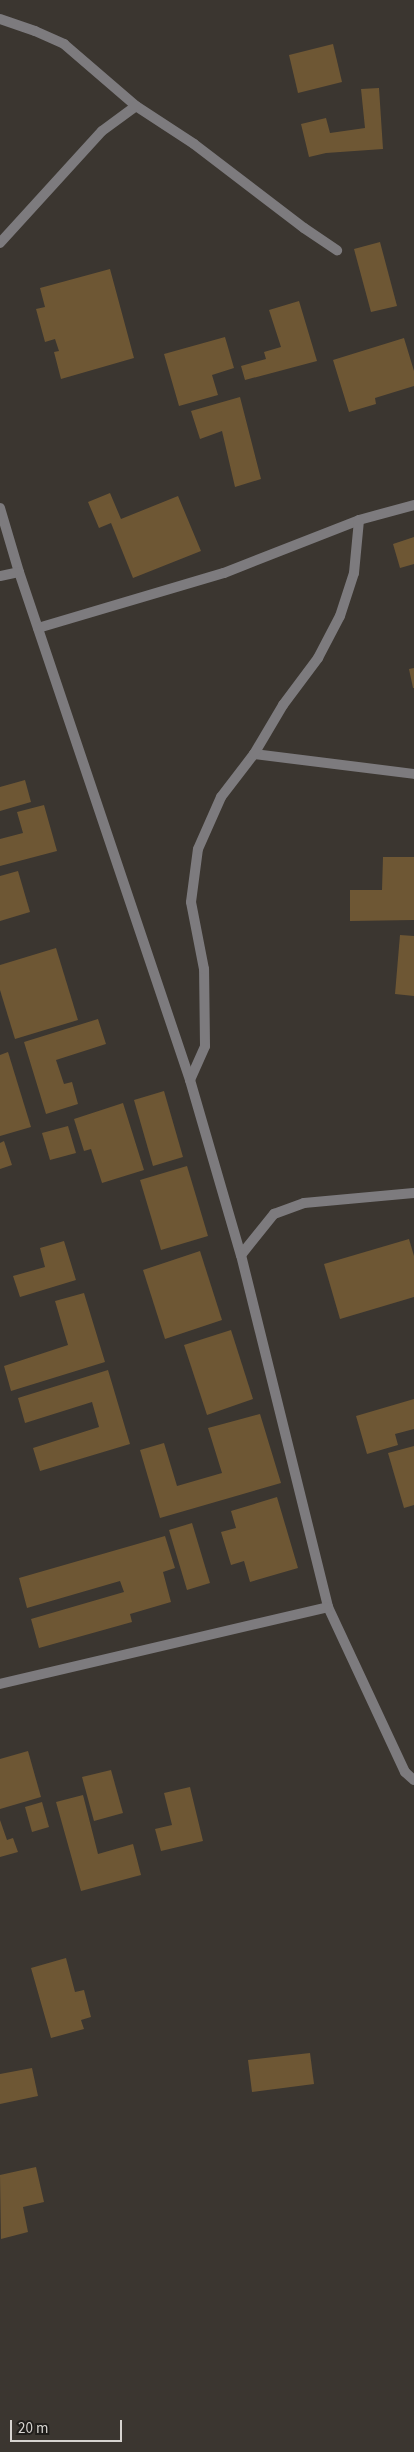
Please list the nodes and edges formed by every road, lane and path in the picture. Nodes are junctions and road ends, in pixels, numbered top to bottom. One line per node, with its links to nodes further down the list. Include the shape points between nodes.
1 (0, 19): 2 (street, via 64,44)
2 (136, 106): 3 (street, via 102,132); 4 (street, via 194,144)
3 (0, 243)
4 (337, 250)
5 (414, 505): 7 (street)
6 (0, 508): 8 (street)
7 (359, 520): 10 (street, via 224,573); 11 (street, via 354,573 340,616 318,658 282,705)
8 (19, 572): 9 (street); 10 (street)
9 (0, 576)
10 (38, 628): 13 (street)
11 (254, 754): 12 (street); 13 (street, via 221,797 198,849 191,902 204,970 205,1046)
12 (414, 774)
13 (190, 1080): 15 (street)
14 (414, 1193): 15 (street, via 304,1203 274,1214)
15 (241, 1255): 16 (street)
16 (328, 1607): 17 (street); 18 (street, via 405,1772)
17 (0, 1684)
18 (414, 1780)

